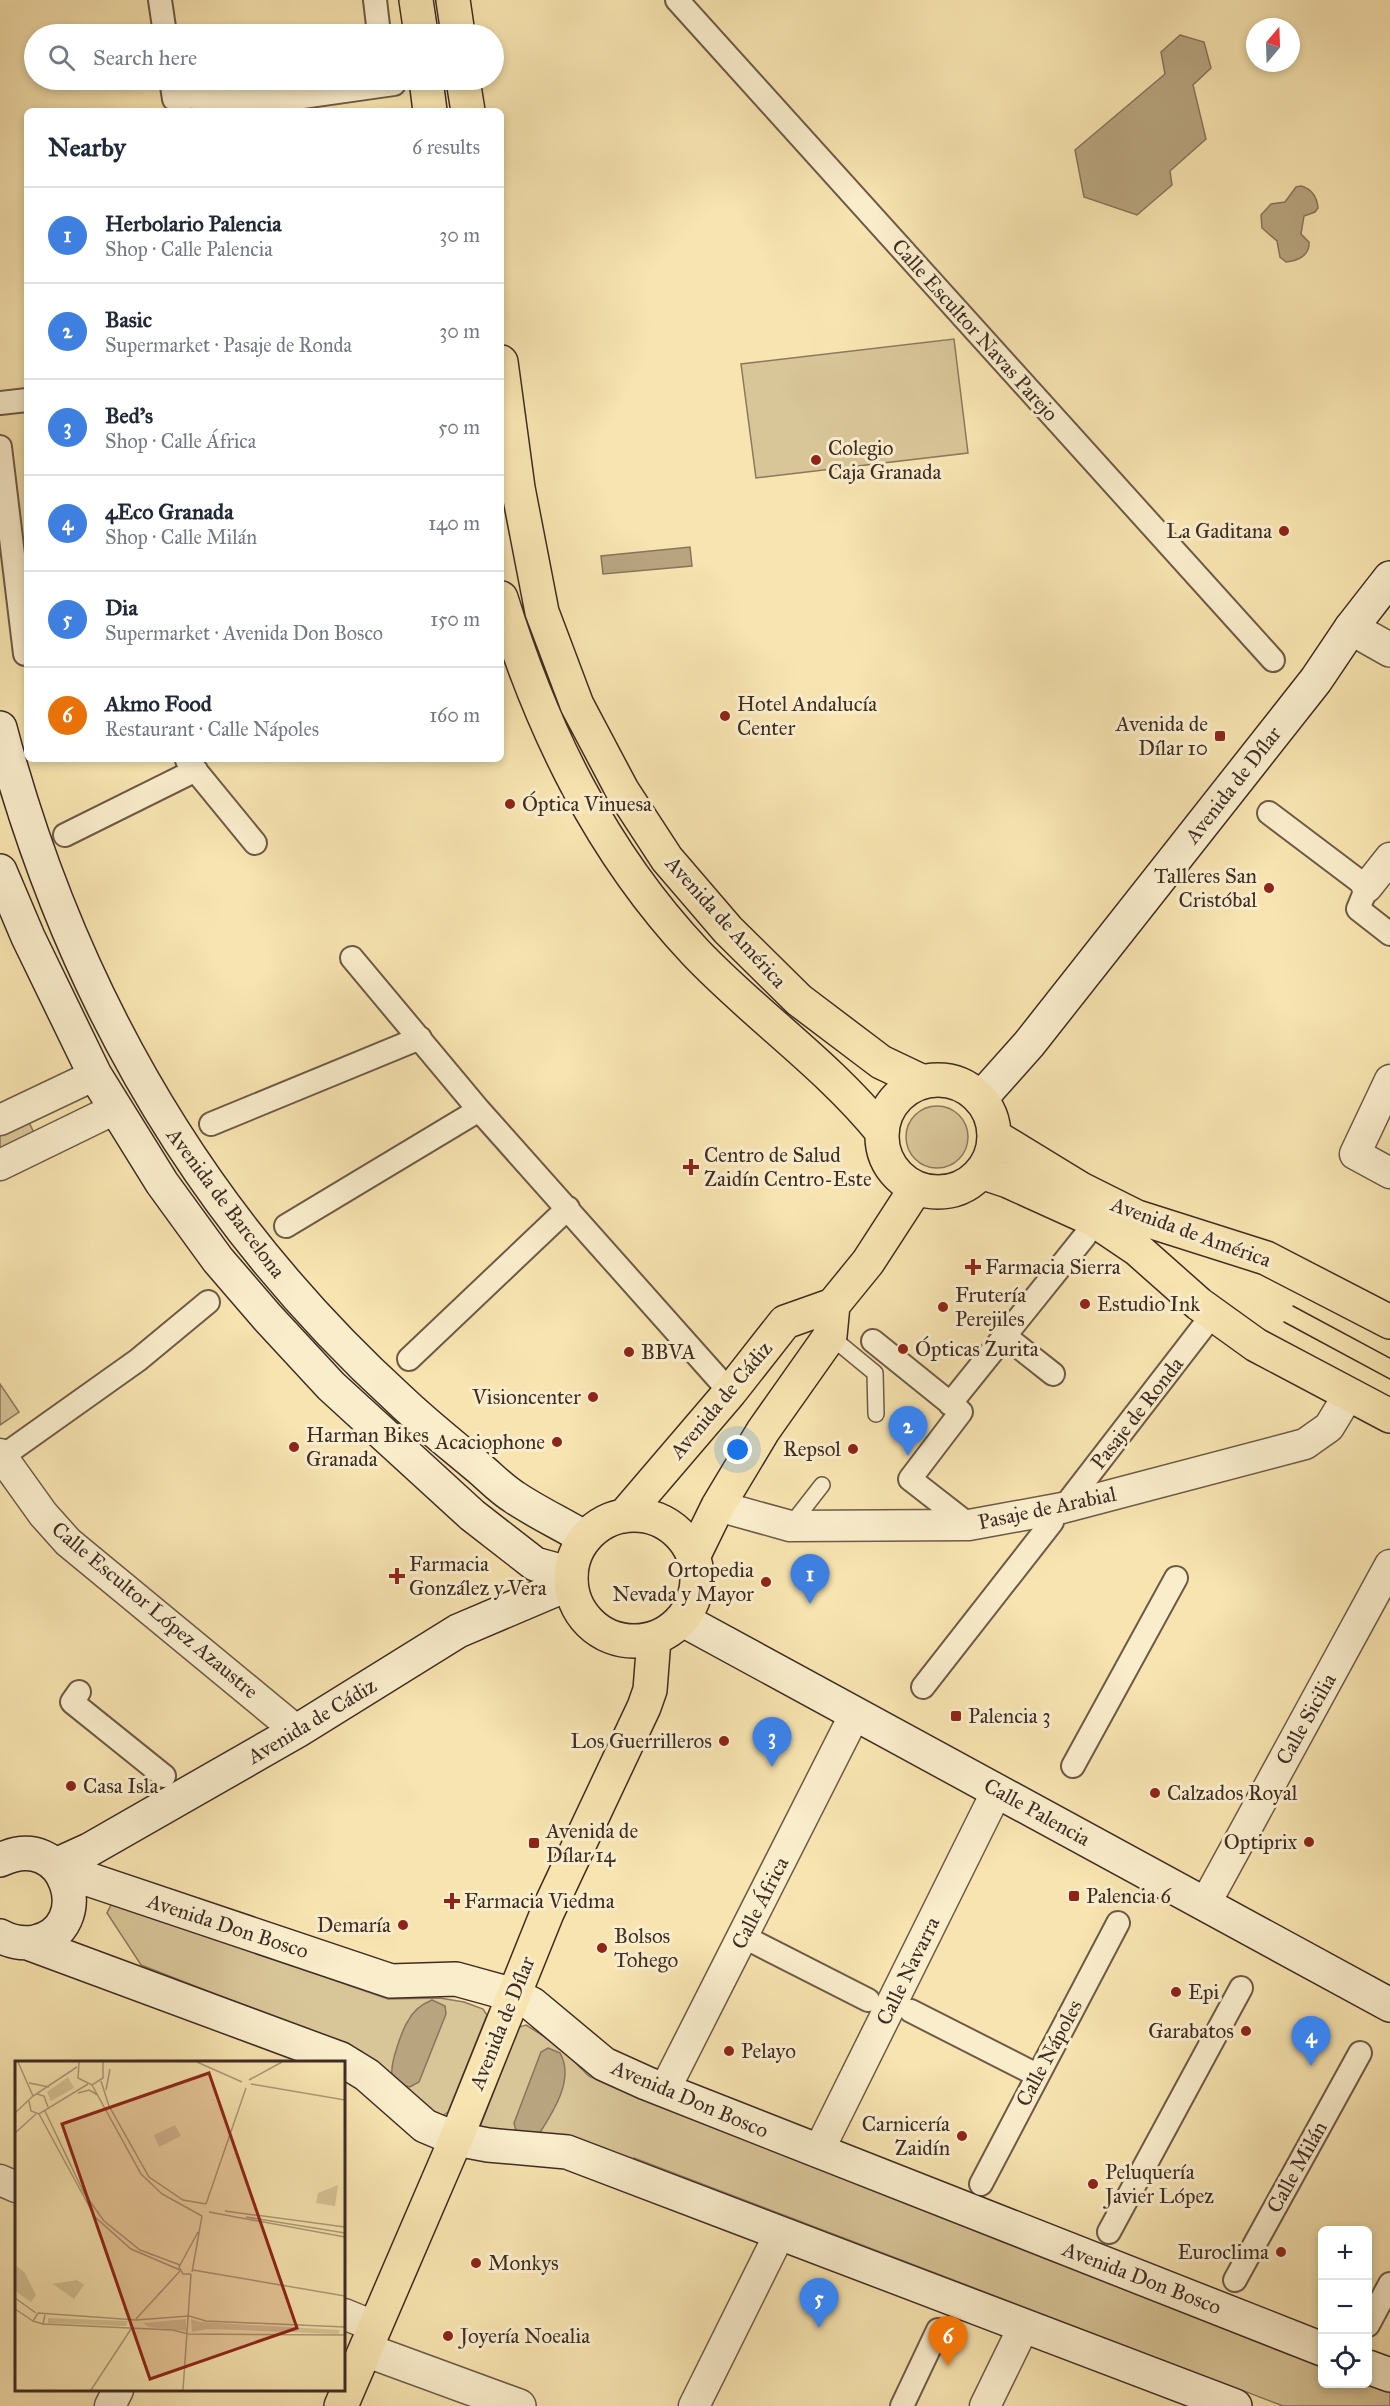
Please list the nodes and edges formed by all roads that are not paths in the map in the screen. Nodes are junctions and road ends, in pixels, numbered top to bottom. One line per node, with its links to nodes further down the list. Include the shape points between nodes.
1 (154, 0): 7 (street)
2 (160, 0): 8 (street)
3 (375, 0): 9 (street)
4 (416, 0): 10 (main road)
5 (453, 0): 11 (main road)
6 (677, 0): 31 (street, Calle Escultor Navas Parejo)
7 (158, 24)
8 (164, 24)
9 (378, 24)
10 (419, 24)
11 (457, 24)
12 (167, 90): 18 (street)
13 (173, 90): 14 (street, via 174,99)
14 (242, 90)
15 (352, 90): 19 (street)
16 (427, 90): 20 (main road)
17 (465, 90): 21 (main road)
18 (170, 108)
19 (224, 108)
20 (430, 108)
21 (468, 108)
22 (504, 384): 46 (main road, Avenida de América, via 518,488 543,612 577,705 622,790 667,860 728,930 799,1000 881,1062)
23 (24, 400): 24 (street)
24 (0, 403)
25 (0, 447): 29 (street)
26 (1390, 578): 28 (main road, Avenida de Dílar)
27 (504, 608): 52 (main road, Avenida de América, via 552,737 602,832 639,885 696,952 842,1087)
28 (1351, 628): 30 (main road); 47 (main road, Avenida de Dílar, via 1308,690 1029,1044)
29 (24, 646)
30 (1390, 650)
31 (1274, 660)
32 (0, 728): 33 (main road, Avenida de Barcelona)
33 (4, 763): 82 (main road, Avenida de Barcelona, via 42,867 123,1048 172,1132 219,1201 292,1291 360,1364 512,1496)
34 (191, 765): 36 (street); 37 (street)
35 (1269, 813): 40 (street)
36 (65, 835)
37 (255, 843)
38 (1390, 858): 40 (street)
39 (0, 871): 44 (main road, Avenida de Barcelona)
40 (1367, 886): 41 (street, via 1358,909)
41 (1390, 934)
42 (352, 958): 43 (street)
43 (420, 1038): 49 (street); 51 (street, Avenida de Barcelona)
44 (95, 1075): 48 (main road, Avenida de Barcelona); 50 (street)
45 (1390, 1080): 56 (street, via 1355,1154)
46 (923, 1082): 47 (main road, via 952,1082); 52 (main road, via 894,1101)
47 (980, 1099): 53 (main road, via 992,1118)
48 (115, 1109): 54 (street); 85 (main road, Avenida de Barcelona, via 218,1260 331,1386 472,1515 535,1564)
49 (479, 1110): 58 (street); 59 (street, Avenida de Barcelona)
50 (0, 1120)
51 (211, 1124)
52 (882, 1132): 57 (main road, via 890,1165)
53 (994, 1136): 55 (main road, via 991,1155); 63 (main road, Avenida de América, via 1081,1189 1137,1217 1266,1258)
54 (0, 1166)
55 (981, 1172): 57 (main road, via 954,1190 929,1192); 70 (main road, Avenida de América, via 1094,1220 1137,1249 1199,1304 1256,1345)
56 (1390, 1173)
57 (916, 1188): 62 (main road)
58 (568, 1208): 67 (street); 69 (street)
59 (286, 1226)
60 (1085, 1236): 65 (street)
61 (208, 1302): 74 (street, via 138,1360)
62 (832, 1321): 69 (main road, Avenida de Cádiz, via 785,1322); 72 (lane, via 875,1373); 77 (main road)
63 (1390, 1322)
64 (1203, 1327): 76 (street, Pasaje de Ronda)
65 (1005, 1336): 68 (street); 71 (street)
66 (873, 1341): 71 (street)
67 (409, 1359)
68 (1053, 1374)
69 (730, 1392): 78 (main road, Avenida de Cádiz)
70 (1349, 1394): 73 (main road, Avenida de América); 80 (street, Pasaje de Arabial, via 1329,1427 1305,1444 1113,1496)
71 (950, 1404): 80 (street, via 961,1412 910,1479)
72 (876, 1414)
73 (1390, 1416)
74 (5, 1453): 92 (street, Calle Escultor López Azaustre, via 43,1514 68,1542)
75 (822, 1485): 81 (lane)
76 (1071, 1498)
77 (718, 1506): 81 (street, Pasaje de Arabial); 83 (main road)
78 (624, 1516): 82 (main road, via 609,1520); 83 (main road, via 645,1516 666,1523)
79 (1052, 1522): 89 (street)
80 (969, 1525): 81 (street, Pasaje de Arabial)
81 (790, 1526)
82 (585, 1538): 85 (main road, via 575,1554)
83 (694, 1555): 87 (main road, via 698,1589)
84 (1390, 1565): 98 (street, Calle Sicilia)
85 (571, 1578): 88 (main road, via 576,1602 599,1631 616,1640); 92 (main road, Avenida de Cádiz, via 458,1631)
86 (1176, 1578): 93 (street)
87 (683, 1620): 88 (main road); 91 (main road, Calle Palencia)
88 (654, 1640): 103 (main road, Avenida de Dílar, via 650,1690 644,1707 573,1856)
89 (923, 1687)
90 (79, 1692): 94 (street, via 72,1702)
91 (855, 1714): 95 (main road, Calle Palencia); 111 (street, Calle África)
92 (297, 1731): 97 (main road, Avenida de Cádiz)
93 (1072, 1766)
94 (164, 1776)
95 (997, 1791): 98 (main road, Calle Palencia); 113 (street, Calle Navarra)
96 (8, 1852): 97 (main road, Avenida Don Bosco, via 36,1854)
97 (58, 1868): 100 (main road, via 68,1882 70,1896 63,1923 42,1940); 103 (main road, Avenida Don Bosco, via 391,1981 456,1980)
98 (1205, 1904): 105 (main road, Calle Palencia)
99 (1118, 1923): 110 (street, Calle Nápoles)
100 (14, 1939): 108 (main road)
101 (756, 1943): 104 (street)
102 (1240, 1988): 117 (street)
103 (514, 1995): 111 (main road, Avenida Don Bosco, via 532,2004 604,2064); 112 (main road, Avenida de Dílar)
104 (868, 2000)
105 (1390, 2005)
106 (911, 2011): 110 (street)
107 (1360, 2053): 119 (street, Calle Milán)
108 (344, 2061)
109 (345, 2061): 112 (main road, via 367,2075 425,2126)
110 (1037, 2075): 115 (street, Calle Nápoles)
111 (664, 2091): 113 (main road, Avenida Don Bosco)
112 (456, 2139): 118 (main road, via 567,2152); 125 (main road, Avenida de Dílar)
113 (818, 2152): 126 (main road, Avenida Don Bosco)
114 (0, 2180): 116 (street)
115 (981, 2184)
116 (15, 2187)
117 (1110, 2232)
118 (780, 2234): 123 (main road); 133 (street)
119 (1235, 2280)
120 (1390, 2284): 122 (street)
121 (345, 2315): 125 (street)
122 (1372, 2318)
123 (1024, 2326): 135 (street); 136 (main road)
124 (938, 2330): 134 (street)
125 (371, 2338): 131 (main road, Avenida de Dílar); 132 (main road)
126 (1318, 2347)
127 (1372, 2368): 128 (main road)
128 (1390, 2375)
129 (118, 2391): 130 (street)
130 (110, 2406)
131 (341, 2406)
132 (519, 2406)
133 (694, 2406)
134 (902, 2406)
135 (985, 2406)
136 (1234, 2406)

